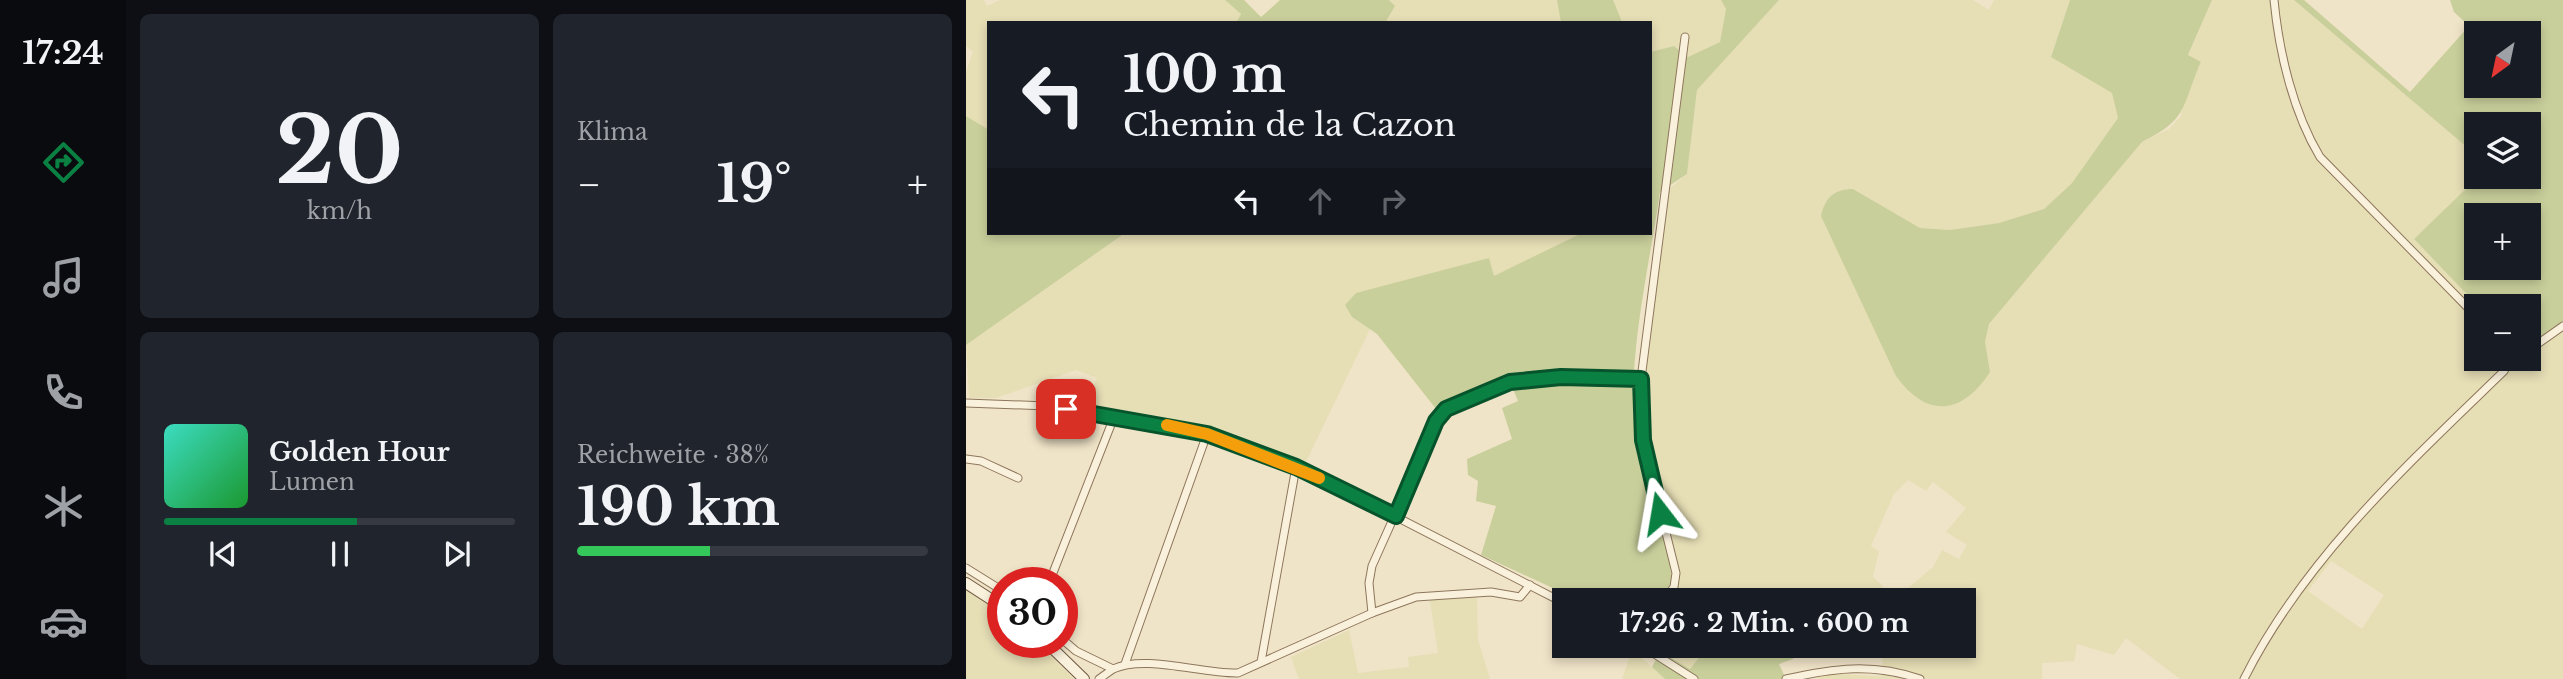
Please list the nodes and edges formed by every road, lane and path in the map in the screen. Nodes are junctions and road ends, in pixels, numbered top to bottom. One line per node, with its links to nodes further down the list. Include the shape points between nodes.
1 (2274, 0): 3 (street, via 2289,75 2320,157)
2 (1685, 37): 7 (street)
3 (2464, 304)
4 (2563, 327): 5 (street)
5 (2541, 342)
6 (2504, 371): 35 (street, via 2417,455 2343,536 2292,603)
7 (1641, 379): 14 (street, via 1531,378 1446,409 1436,421); 20 (street, via 1643,440 1676,573)
8 (966, 403): 9 (street, via 1004,402)
9 (1114, 417): 10 (street); 15 (street)
10 (1207, 434): 12 (street); 28 (street)
11 (966, 460): 13 (street, via 981,461)
12 (1296, 467): 14 (street); 27 (street)
13 (1018, 478)
14 (1396, 516): 19 (street); 23 (street, via 1369,577)
15 (1055, 567)
16 (966, 568): 17 (street)
17 (987, 581)
18 (966, 583): 21 (main road)
19 (1530, 585): 22 (street); 23 (street, via 1520,597 1506,592 1429,594)
20 (1673, 588)
21 (987, 597)
22 (1552, 597)
23 (1372, 613): 27 (street)
24 (1078, 652): 29 (street)
25 (1062, 658): 30 (main road)
26 (1661, 658): 32 (street)
27 (1261, 662): 28 (street, via 1238,673 1218,674)
28 (1125, 664): 29 (street)
29 (1113, 669): 31 (street)
30 (1084, 679)
31 (1098, 679)
32 (1694, 679)
33 (1786, 679): 34 (street, via 1837,667)
34 (1920, 679)
35 (2244, 679)

